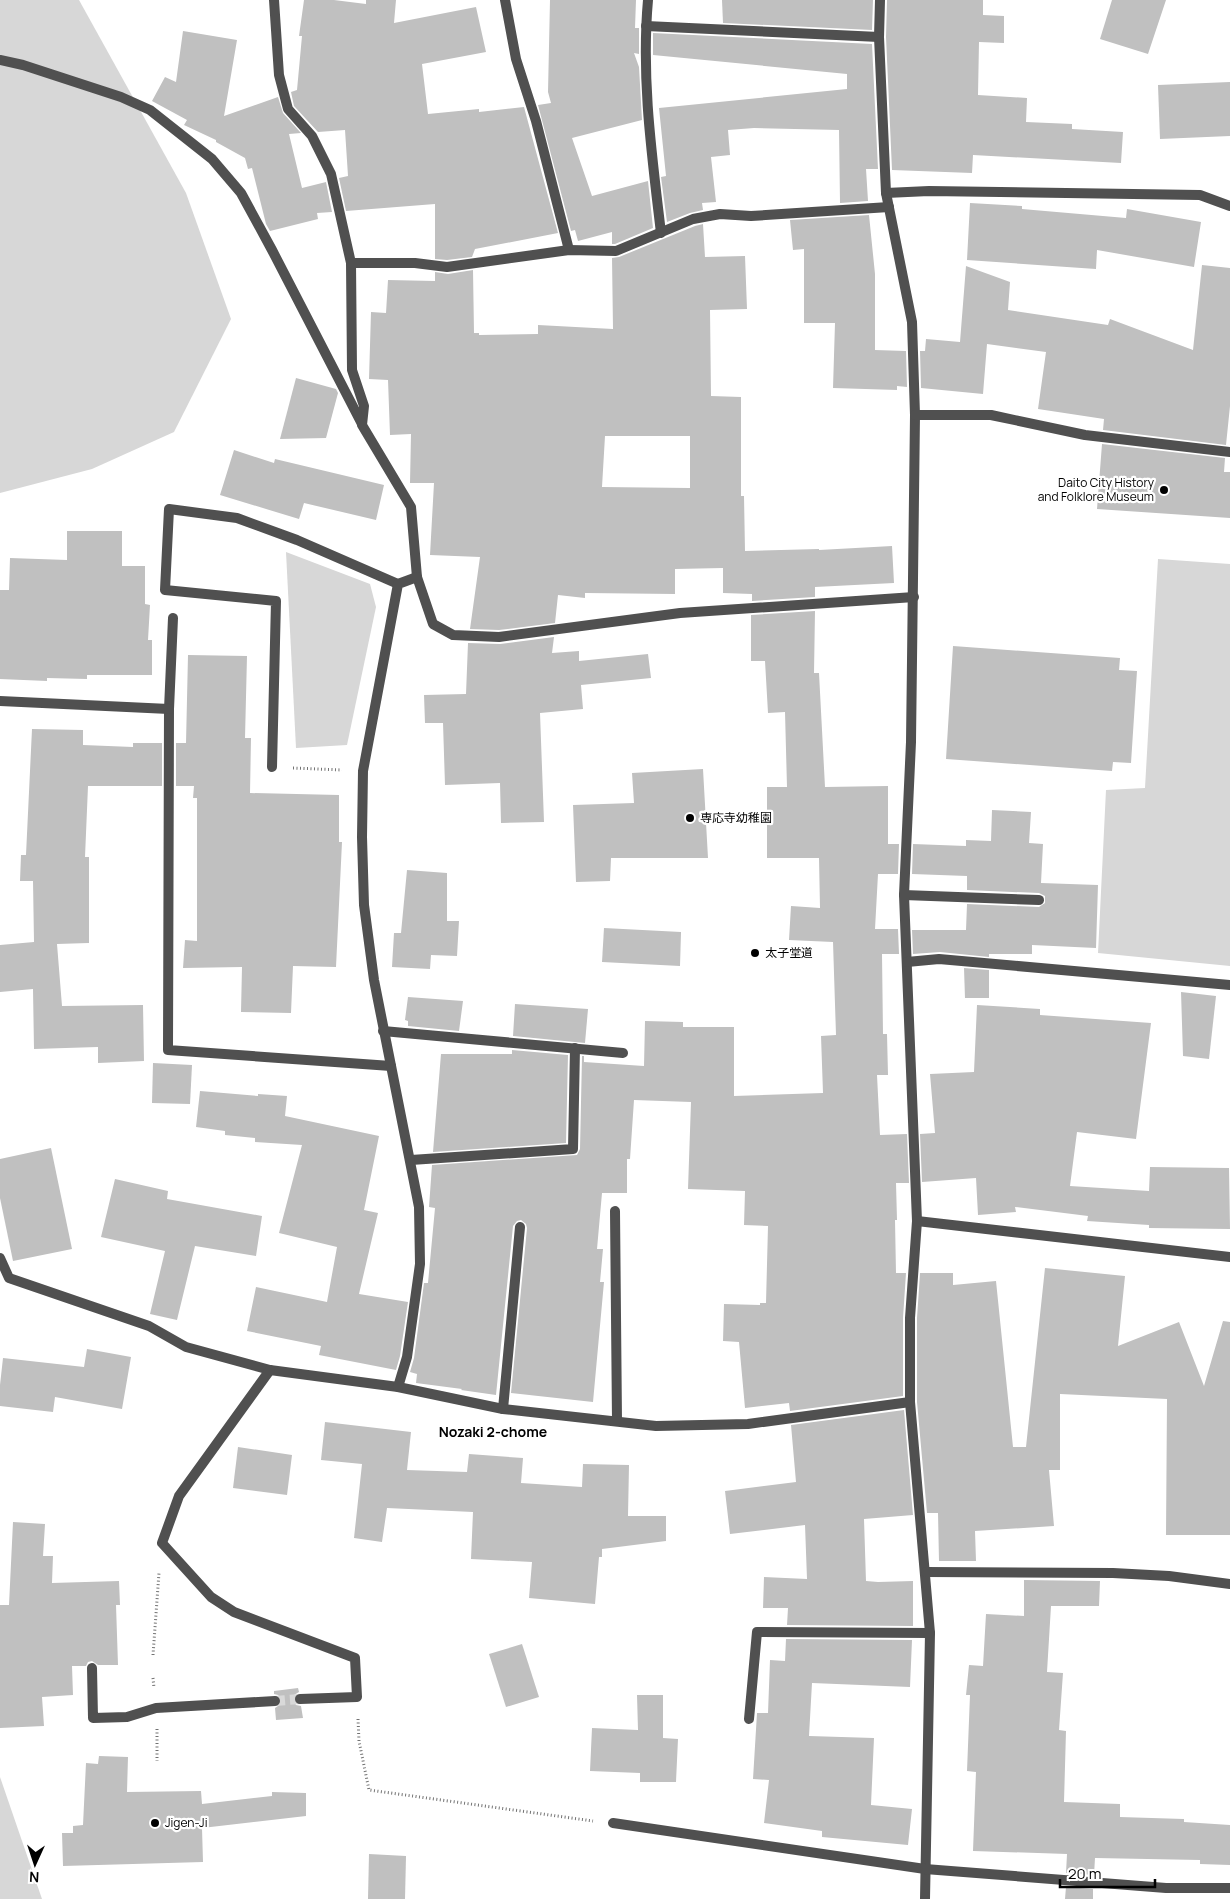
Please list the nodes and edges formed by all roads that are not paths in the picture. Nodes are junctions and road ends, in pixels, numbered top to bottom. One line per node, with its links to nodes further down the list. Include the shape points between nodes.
1 (274, 0): 13 (street, via 279,75 288,109 312,136 332,174)
2 (505, 0): 12 (street, via 516,59 536,121)
3 (648, 0): 5 (street)
4 (880, 0): 6 (street)
5 (646, 26): 6 (street); 11 (street, via 647,106)
6 (879, 37): 8 (street)
7 (0, 60): 15 (street, via 121,97 150,110 212,160 241,193)
8 (886, 193): 9 (street, via 1200,195); 10 (street)
9 (1230, 206)
10 (889, 207): 11 (street, via 752,216 720,214 693,219); 14 (street, via 912,322)
11 (662, 233): 12 (street, via 616,251)
12 (569, 250): 13 (street, via 447,267 415,263)
13 (351, 263): 15 (street, via 352,370 364,406)
14 (915, 415): 16 (street, via 991,415 1085,435); 19 (street)
15 (362, 425): 17 (street, via 411,507)
16 (1230, 452)
17 (417, 577): 18 (street); 19 (street, via 433,624 453,635 499,637 680,613)
18 (398, 584): 23 (street, via 237,518 169,509 165,590 276,601); 28 (street, via 363,772 364,906)
19 (914, 597): 24 (street)
20 (173, 618): 22 (street)
21 (0, 701): 22 (street)
22 (169, 709): 31 (street, via 168,1050)
23 (272, 767)
24 (904, 895): 25 (street); 26 (street)
25 (1039, 900)
26 (906, 962): 27 (street, via 939,959); 34 (street)
27 (1230, 985)
28 (383, 1031): 29 (street); 31 (street)
29 (574, 1048): 30 (street); 32 (street, via 573,1149)
30 (623, 1053)
31 (391, 1066): 32 (street)
32 (411, 1160): 39 (street, via 419,1208 420,1264 407,1357)
33 (615, 1211): 42 (street)
34 (917, 1221): 36 (street); 40 (street, via 910,1318)
35 (520, 1226): 41 (street)
36 (1230, 1257)
37 (0, 1258): 38 (street, via 9,1278 149,1326 186,1347)
38 (270, 1370): 39 (street); 47 (street, via 179,1496 162,1543 211,1597 234,1612 355,1658 357,1697)
39 (398, 1387): 41 (street)
40 (910, 1402): 42 (street, via 748,1424 656,1426); 43 (street)
41 (503, 1409): 42 (street)
42 (617, 1421)
43 (926, 1572): 44 (street, via 1113,1573); 45 (street)
44 (1230, 1584)
45 (930, 1634): 49 (street, via 757,1632); 51 (street)
46 (92, 1668): 48 (street, via 93,1718 127,1717 156,1708)
47 (300, 1699)
48 (274, 1701)
49 (749, 1719)
50 (613, 1823): 51 (street)
51 (925, 1869): 52 (street, via 1166,1888); 53 (street)
52 (1230, 1888)
53 (924, 1899)

